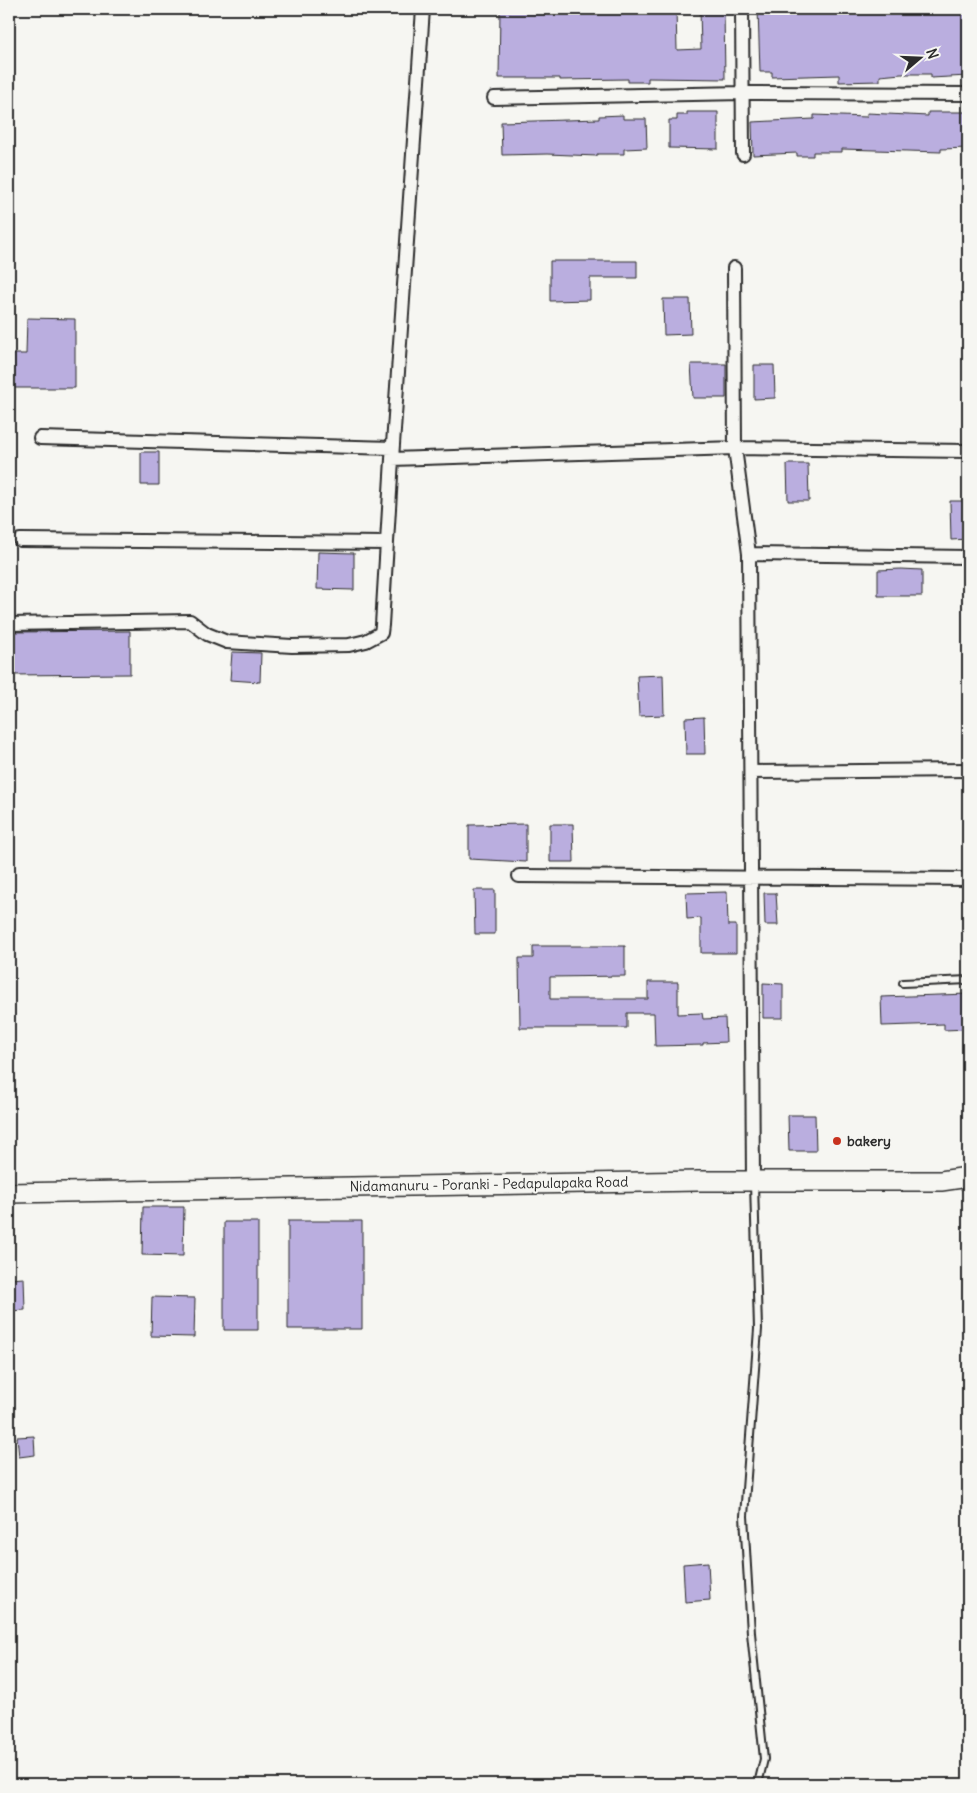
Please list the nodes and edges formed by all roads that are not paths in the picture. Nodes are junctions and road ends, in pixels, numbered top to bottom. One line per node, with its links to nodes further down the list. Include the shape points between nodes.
1 (423, 9): 11 (street)
2 (742, 9): 3 (street)
3 (743, 94): 4 (street); 5 (street); 6 (street)
4 (968, 94)
5 (494, 98)
6 (743, 154)
7 (734, 268): 9 (street)
8 (40, 438): 11 (street)
9 (734, 448): 10 (street); 11 (street); 14 (street)
10 (968, 451)
11 (392, 454): 13 (street)
12 (20, 540): 13 (street)
13 (387, 543): 16 (street, via 381,633 349,645 227,642 207,634 190,621)
14 (749, 554): 15 (street); 18 (street)
15 (968, 557)
16 (9, 624)
17 (968, 770): 18 (street)
18 (751, 772): 20 (street)
19 (519, 876): 20 (street)
20 (752, 879): 21 (street); 25 (street)
21 (968, 879)
22 (968, 980): 23 (lane)
23 (904, 983)
24 (968, 1177): 25 (main road, Nidamanuru - Poranki - Pedapulapaka Road, via 941,1181)
25 (753, 1180): 26 (main road, Nidamanuru - Poranki - Pedapulapaka Road); 27 (lane, via 758,1329 744,1516 751,1633 764,1759)
26 (9, 1193)
27 (758, 1784)

